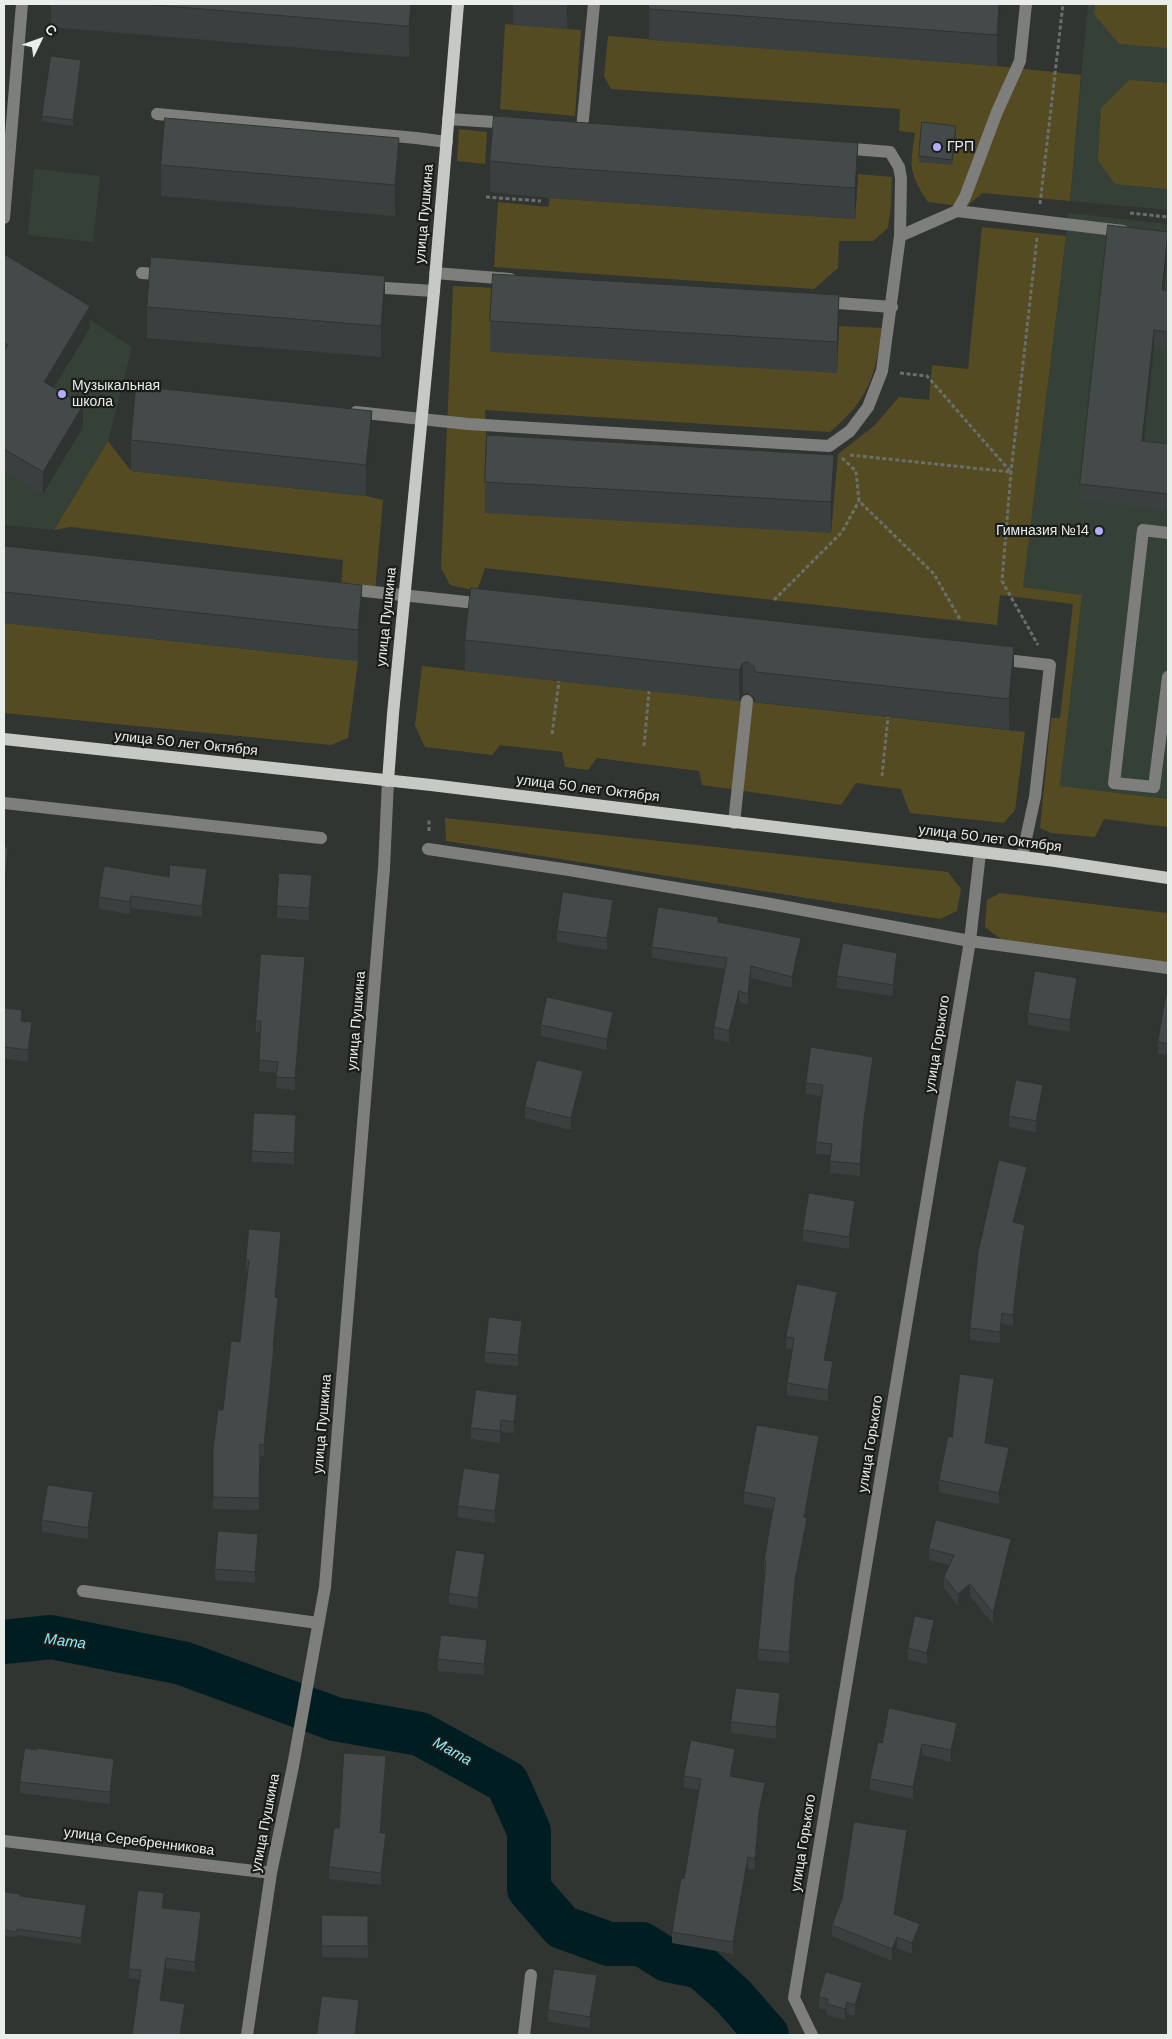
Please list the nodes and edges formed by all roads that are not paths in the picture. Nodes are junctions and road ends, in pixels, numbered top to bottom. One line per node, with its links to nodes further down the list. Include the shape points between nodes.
1 (22, 4): 12 (street)
2 (458, 4): 6 (main road, улица Пушкина)
3 (594, 4): 8 (street)
4 (1026, 4): 11 (street, via 1020,61)
5 (156, 114): 9 (street)
6 (448, 119): 7 (street); 9 (main road, улица Пушкина)
7 (527, 125)
8 (583, 129)
9 (446, 142): 16 (main road, улица Пушкина)
10 (830, 148): 14 (street, via 890,152 901,178)
11 (957, 211): 13 (street); 14 (street)
12 (4, 218)
13 (1131, 232)
14 (900, 236): 22 (street)
15 (142, 273): 17 (street)
16 (435, 273): 18 (street); 20 (main road, улица Пушкина)
17 (182, 276)
18 (519, 279)
19 (361, 287): 20 (street)
20 (434, 291): 24 (main road, улица Пушкина)
21 (813, 301): 22 (street)
22 (892, 307): 24 (street, via 882,371 868,407 850,431 828,446)
23 (342, 411): 24 (street)
24 (422, 420): 27 (main road, улица Пушкина)
25 (1168, 533): 30 (street, via 1143,530 1114,783 1154,787)
26 (332, 587): 27 (street)
27 (405, 596): 28 (street); 33 (main road, улица Пушкина)
28 (501, 606)
29 (981, 657): 39 (street, via 1050,665 1035,797)
30 (1168, 677)
31 (747, 702): 35 (street)
32 (4, 739): 33 (main road, улица 50 лет Октября)
33 (388, 781): 35 (main road, улица 50 лет Октября); 44 (street, улица Пушкина, via 384,868 331,1518 325,1588)
34 (4, 803): 36 (street)
35 (734, 823): 38 (main road, улица 50 лет Октября)
36 (321, 838)
37 (428, 849): 41 (street, via 755,901)
38 (980, 853): 39 (main road, улица 50 лет Октября); 41 (street, улица Горького)
39 (1022, 858): 40 (main road, улица 50 лет Октября)
40 (1168, 878)
41 (970, 941): 42 (street); 50 (street, улица Горького, via 794,1998)
42 (1168, 968)
43 (83, 1591): 44 (street)
44 (318, 1623): 46 (street, улица Пушкина)
45 (4, 1841): 46 (street, улица Серебренникова)
46 (270, 1873): 48 (street, улица Пушкина)
47 (531, 1975): 49 (street)
48 (248, 2035)
49 (524, 2035)
50 (812, 2035)

